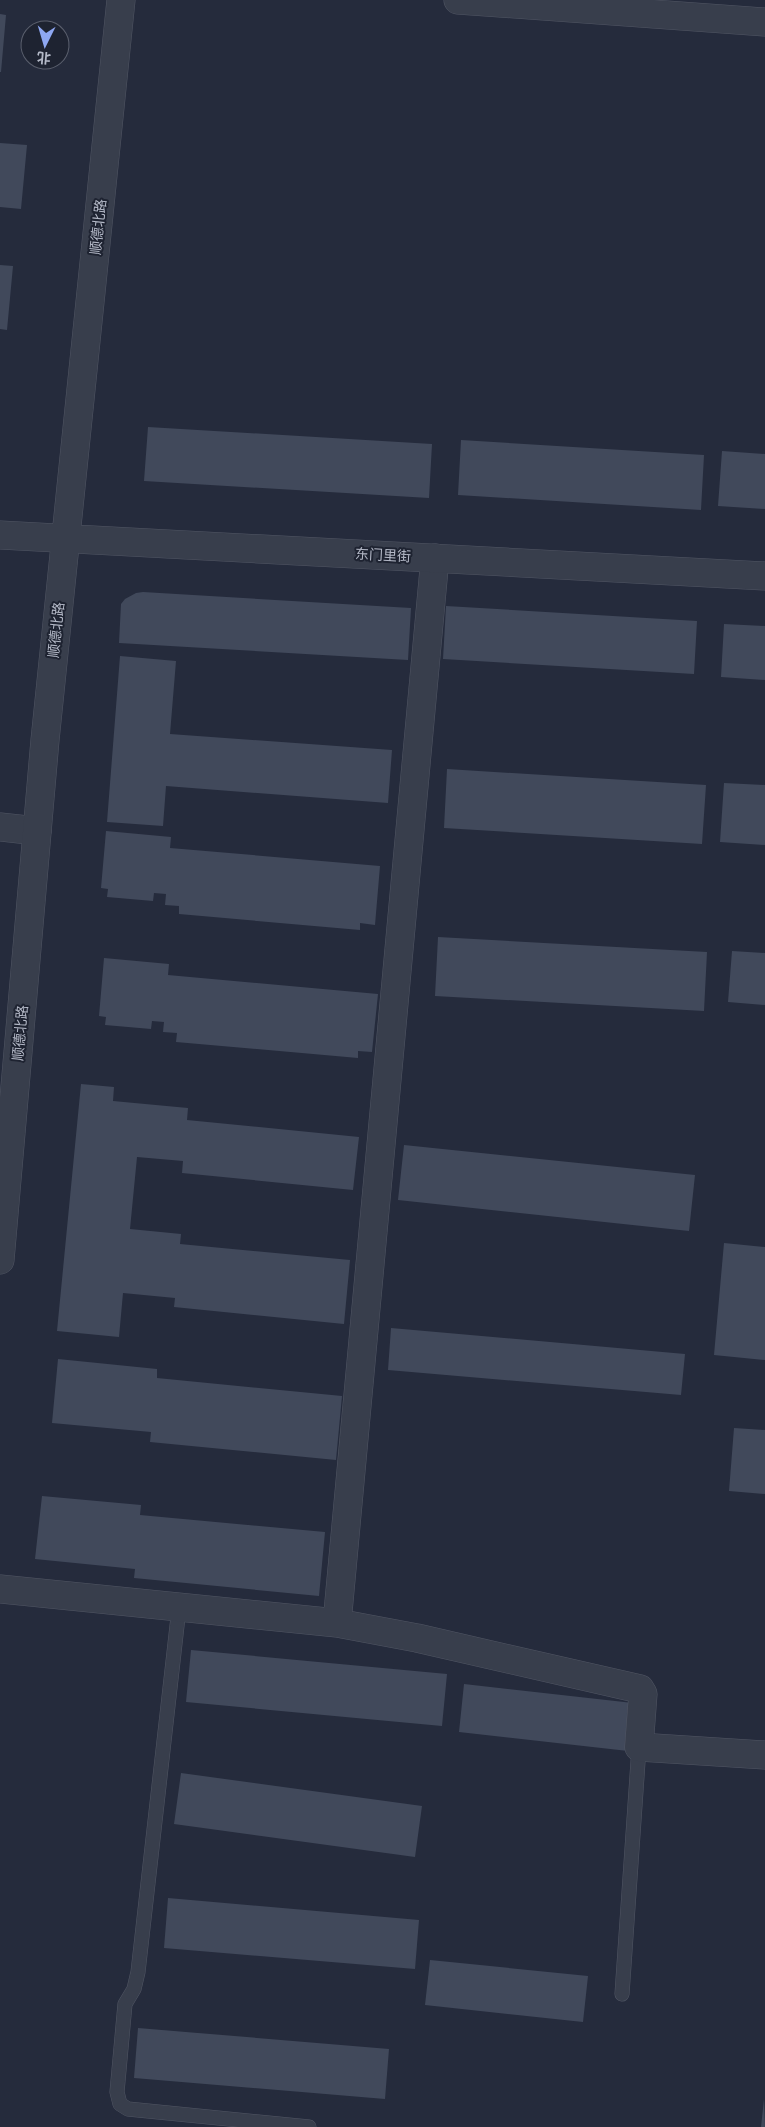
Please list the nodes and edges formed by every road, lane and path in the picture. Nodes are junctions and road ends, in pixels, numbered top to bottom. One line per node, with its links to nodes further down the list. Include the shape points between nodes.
1 (121, 0): 5 (street, 顺德北路)
2 (458, 0): 3 (street)
3 (765, 22)
4 (0, 535): 5 (street, 东门里街)
5 (66, 538): 6 (street, 东门里街); 9 (street, 顺德北路)
6 (435, 558): 7 (street, 东门里街); 13 (street)
7 (765, 576)
8 (0, 827): 9 (street)
9 (37, 831): 10 (street, 顺德北路)
10 (0, 1260)
11 (0, 1589): 12 (street)
12 (179, 1608): 13 (street); 17 (lane, via 138,1972 134,1989 125,2004 117,2092 120,2104 128,2109)
13 (337, 1623): 14 (street, via 640,1689 643,1694)
14 (639, 1747): 15 (street); 16 (lane)
15 (765, 1755)
16 (622, 1994)
17 (309, 2127)

